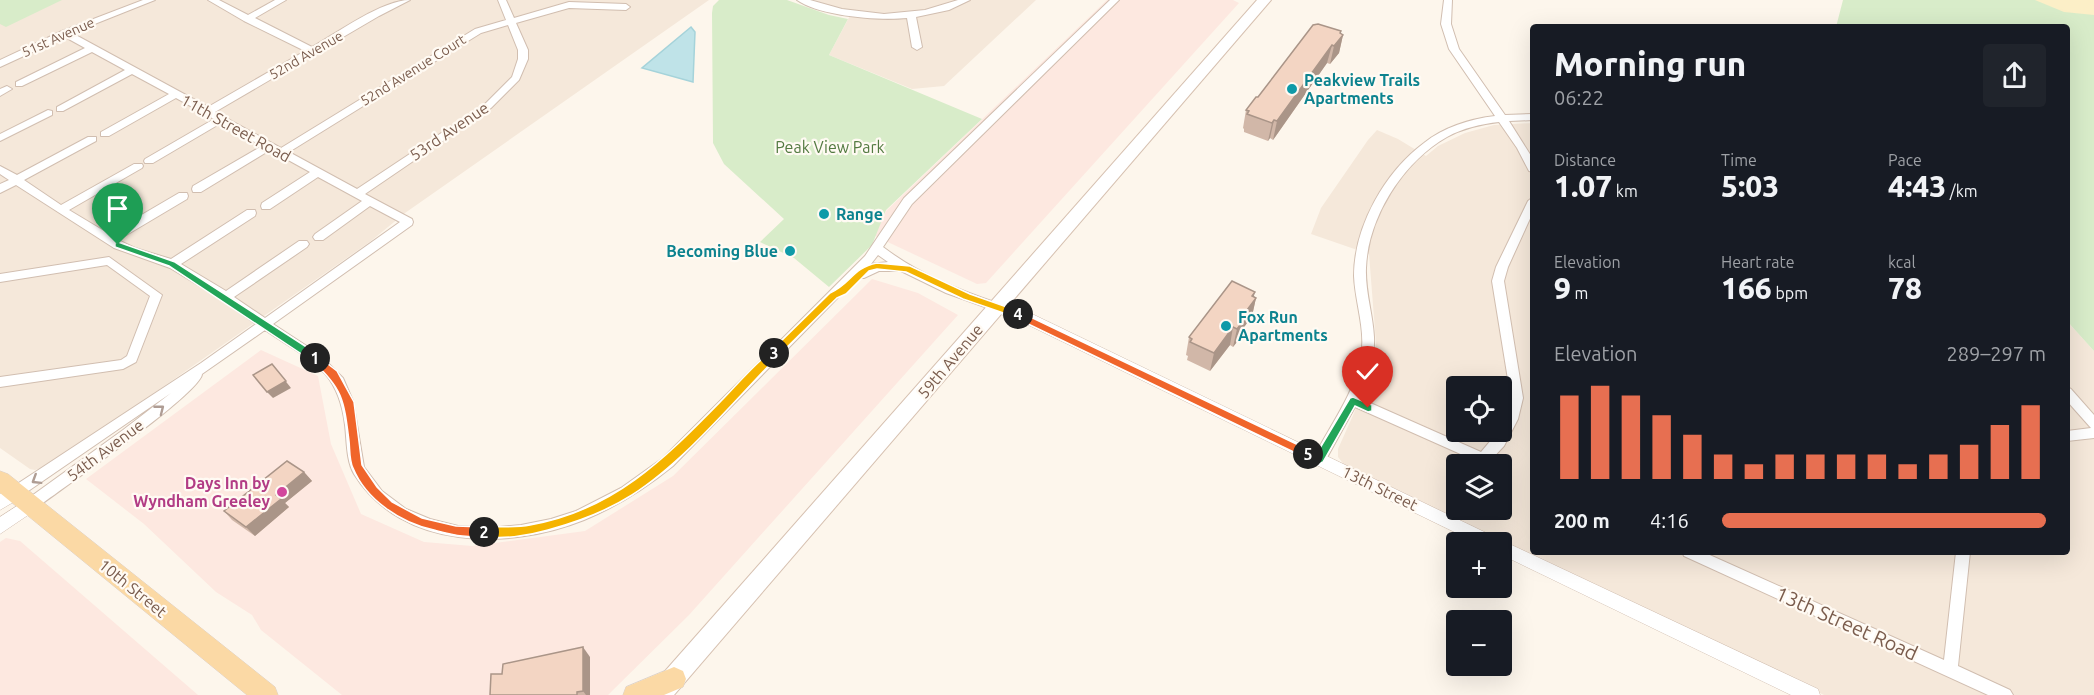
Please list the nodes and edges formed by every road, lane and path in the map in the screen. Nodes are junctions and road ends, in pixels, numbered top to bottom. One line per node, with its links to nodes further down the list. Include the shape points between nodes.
1 (151, 0): 15 (street, 51st Avenue)
2 (212, 0): 13 (street)
3 (282, 0): 13 (street)
4 (406, 0): 18 (street, 52nd Avenue)
5 (502, 0): 14 (street)
6 (801, 0): 12 (street, via 850,15)
7 (966, 0): 12 (street)
8 (1115, 0): 53 (street, via 908,201)
9 (1448, 0): 27 (street, via 1446,24 1454,49)
10 (1262, 1): 61 (main road, 59th Avenue)
11 (626, 7): 14 (street, 52nd Avenue Court, via 569,5)
12 (911, 16): 16 (street)
13 (248, 18): 18 (street)
14 (511, 20): 33 (street, 52nd Avenue Court, via 462,39); 42 (street, 53rd Avenue, via 524,59 516,78 488,106)
15 (65, 33): 17 (street, 11th Street Road); 19 (street, 51st Avenue)
16 (917, 47)
17 (92, 48): 20 (street, 11th Street Road); 21 (street)
18 (312, 51): 24 (street, 52nd Avenue)
19 (0, 64)
20 (132, 70): 22 (street, 11th Street Road); 23 (street)
21 (19, 84)
22 (176, 94): 24 (street, 11th Street Road); 29 (street)
23 (60, 109)
24 (207, 112): 28 (street, 11th Street Road)
25 (48, 113): 30 (street)
26 (1530, 117): 27 (street)
27 (1500, 118): 35 (street); 66 (street, via 1470,123 1427,144 1398,172 1368,224 1360,277 1368,356)
28 (221, 119): 32 (street, 11th Street Road); 34 (street)
29 (105, 134)
30 (0, 138)
31 (92, 139): 39 (street)
32 (269, 146): 33 (street, 11th Street Road); 41 (street)
33 (281, 152): 38 (street, 11th Street Road)
34 (149, 161)
35 (1530, 164)
36 (138, 166): 47 (street)
37 (0, 169): 39 (street)
38 (318, 172): 42 (street, 11th Street Road); 45 (street)
39 (17, 180): 40 (street); 47 (street)
40 (0, 189)
41 (197, 189)
42 (357, 194): 44 (street, 11th Street Road)
43 (183, 196): 51 (street)
44 (370, 201): 49 (street, 11th Street Road); 50 (street)
45 (266, 206)
46 (1530, 207): 66 (street, via 1498,281 1517,398 1512,419 1499,442 1483,459)
47 (62, 209): 51 (street)
48 (251, 213): 56 (street)
49 (408, 222): 62 (street, 54th Avenue)
50 (319, 237)
51 (110, 239): 54 (street)
52 (303, 244): 60 (street)
53 (877, 248): 57 (street, 13th Street); 59 (street)
54 (128, 250): 55 (street); 56 (street)
55 (109, 261): 58 (street); 64 (street, via 156,295 132,359 123,364)
56 (172, 264): 60 (street)
57 (907, 268): 59 (street, via 866,268); 61 (street, 13th Street)
58 (0, 278)
59 (833, 295): 62 (street, via 668,462 629,491 578,516 529,530 434,527 388,505 357,466 349,402 341,384 321,362)
60 (225, 297): 62 (street)
61 (996, 307): 70 (street, 13th Street, via 1023,316); 78 (main road, 59th Avenue)
62 (265, 324): 63 (street, 54th Avenue)
63 (206, 366): 71 (street, 54th Avenue, one-way to 71); 71 (street, 54th Avenue, one-way to 63, via 183,391)
64 (0, 382)
65 (2070, 396): 67 (street)
66 (1353, 401): 70 (street)
67 (2094, 424)
68 (2094, 434): 69 (street)
69 (2070, 435)
70 (1319, 459): 73 (street, 13th Street)
71 (12, 495): 72 (street, 54th Avenue); 79 (main road, 10th Street)
72 (0, 527)
73 (1471, 532)
74 (1512, 552): 81 (street)
75 (1696, 555): 77 (street, 13th Street Road)
76 (1963, 555): 77 (street)
77 (1950, 670): 82 (street, 13th Street Road)
78 (666, 687): 80 (main road)
79 (266, 695)
80 (634, 695)
81 (1811, 695)
82 (2005, 695)

